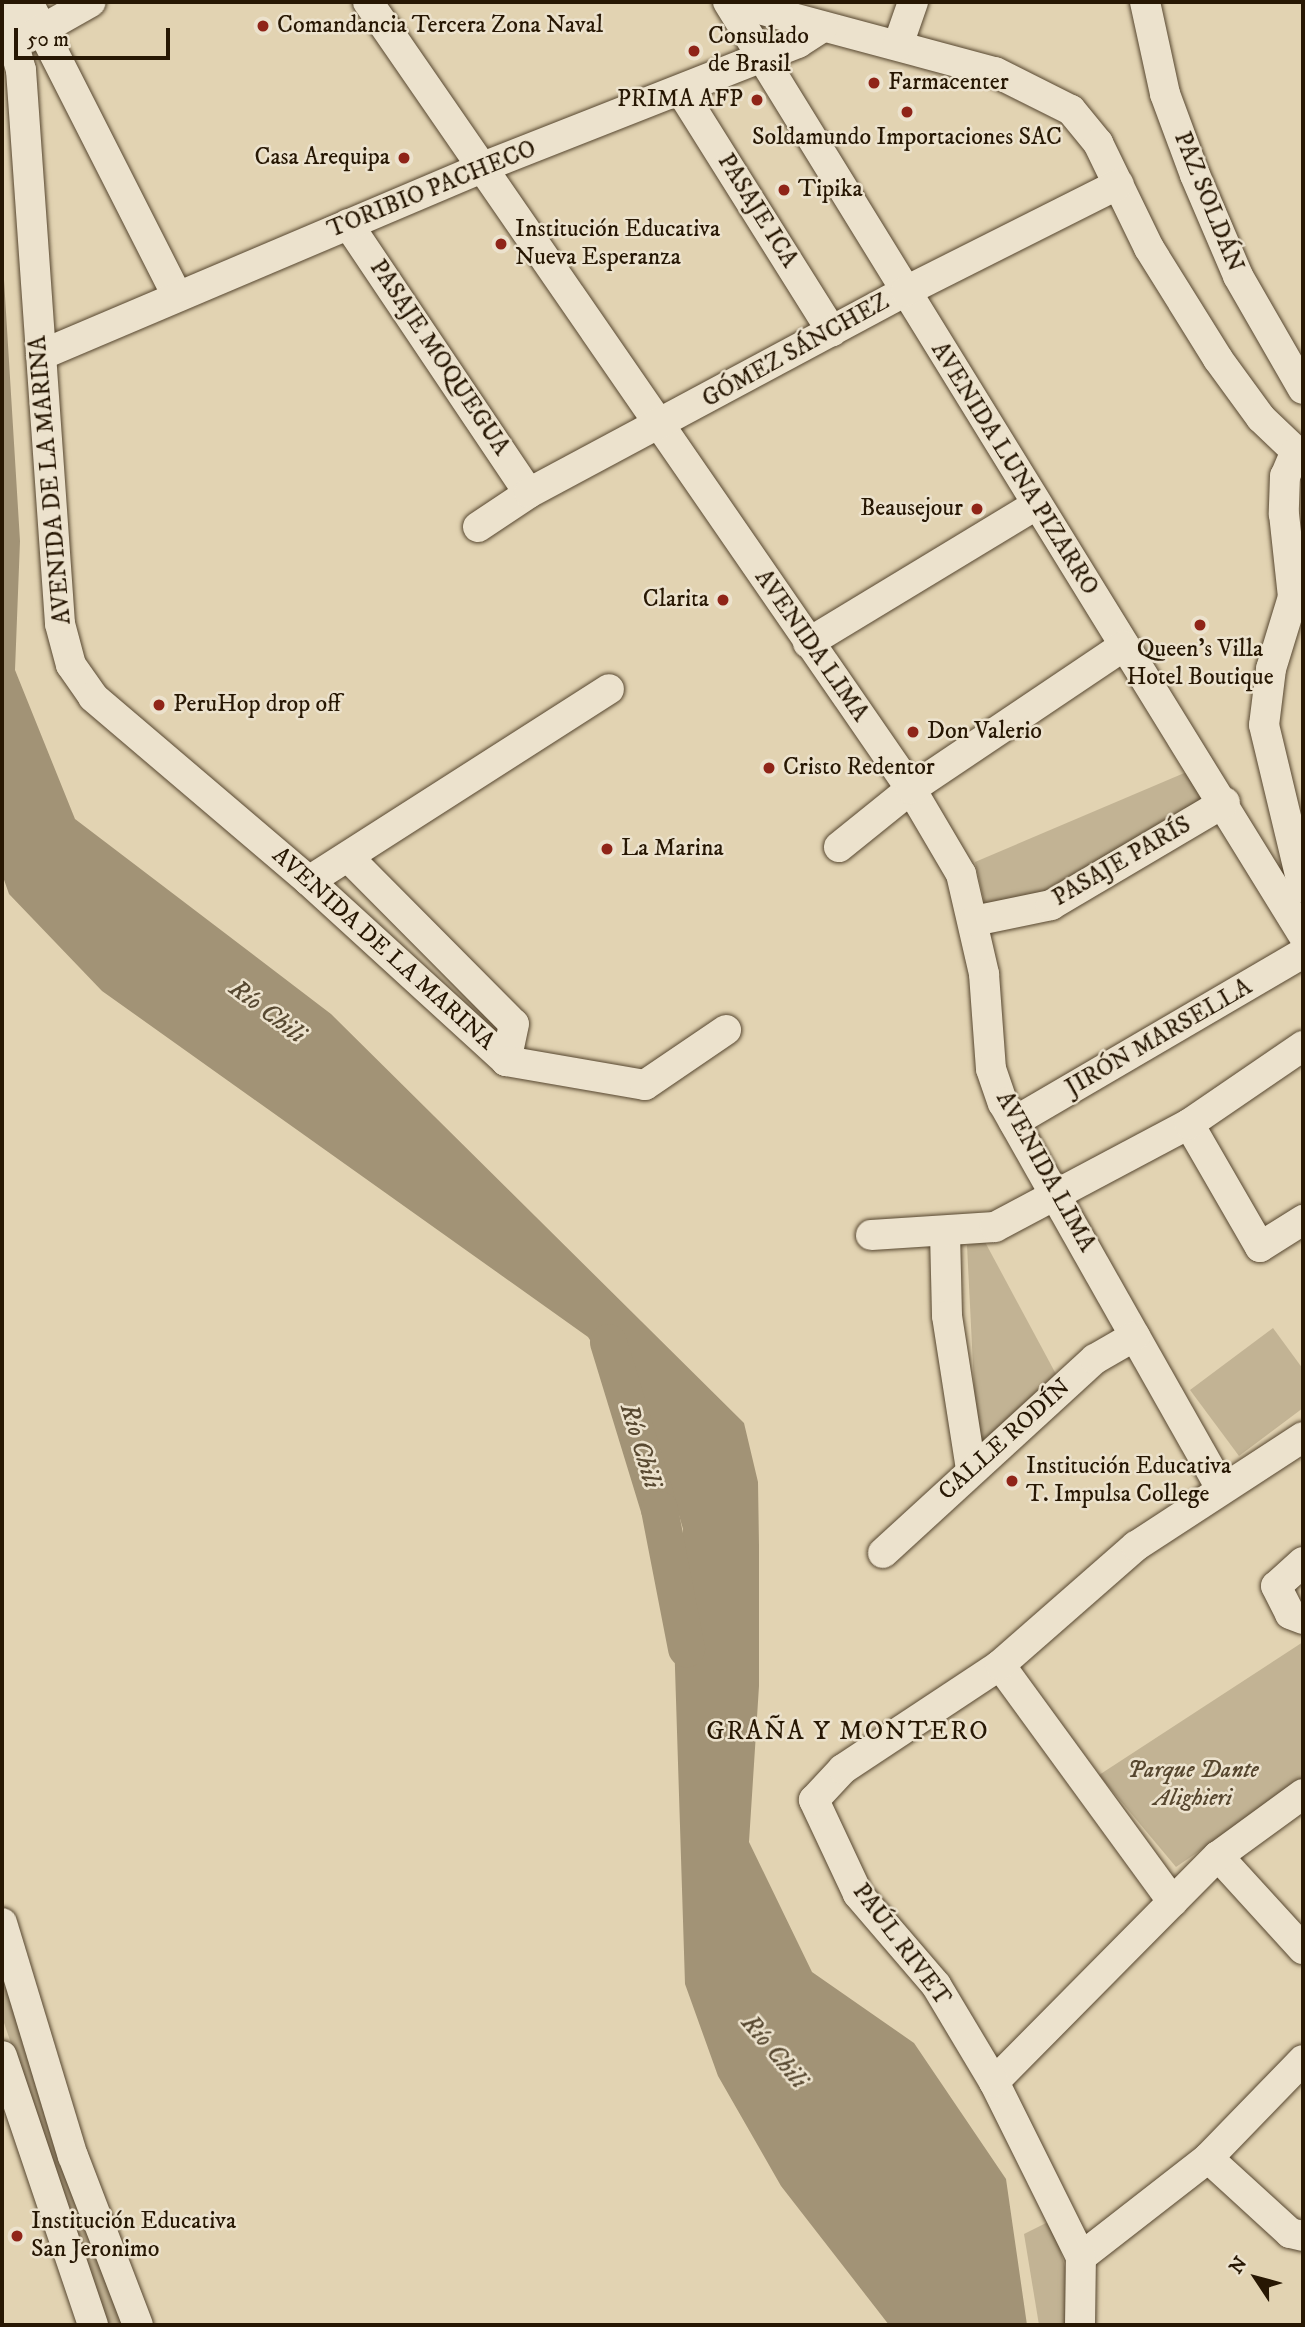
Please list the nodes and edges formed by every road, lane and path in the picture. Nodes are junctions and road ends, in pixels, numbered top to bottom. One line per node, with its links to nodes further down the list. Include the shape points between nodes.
1 (91, 2): 6 (street)
2 (368, 2): 12 (street, AVENIDA LIMA)
3 (730, 2): 7 (street); 10 (street, AVENIDA LUNA PIZARRO)
4 (914, 2): 8 (street)
5 (1145, 2): 19 (street, PAZ SOLDÁN, via 1165,94 1195,175 1238,276)
6 (37, 9): 9 (street); 9 (street, AVENIDA DE LA MARINA); 16 (street)
7 (823, 27): 8 (street); 10 (street, TORIBIO PACHECO)
8 (898, 46): 13 (street, via 1040,90 1070,110)
9 (9, 49): 18 (street, AVENIDA DE LA MARINA)
10 (762, 58): 11 (street, TORIBIO PACHECO); 15 (street, AVENIDA LUNA PIZARRO)
11 (681, 90): 12 (street, TORIBIO PACHECO); 17 (street, PASAJE ICA)
12 (483, 167): 14 (street, TORIBIO PACHECO); 20 (street, AVENIDA LIMA)
13 (1119, 184): 15 (street, GÓMEZ SÁNCHEZ); 21 (street, via 1149,248 1218,359)
14 (348, 224): 16 (street, TORIBIO PACHECO); 22 (street, PASAJE MOQUEGUA)
15 (905, 291): 17 (street, GÓMEZ SÁNCHEZ); 23 (street, AVENIDA LUNA PIZARRO)
16 (177, 296): 18 (street, TORIBIO PACHECO)
17 (832, 332): 20 (street, GÓMEZ SÁNCHEZ)
18 (41, 355): 32 (street, AVENIDA DE LA MARINA, via 60,624 71,665 93,697)
19 (1303, 389)
20 (659, 427): 22 (street, GÓMEZ SÁNCHEZ); 25 (street, AVENIDA LIMA)
21 (1299, 455): 33 (street, via 1285,476 1284,514 1293,597 1271,669 1264,724)
22 (529, 493): 24 (street, GÓMEZ SÁNCHEZ)
23 (1034, 506): 25 (street); 26 (street, AVENIDA LUNA PIZARRO)
24 (478, 527)
25 (808, 643): 28 (street, AVENIDA LIMA)
26 (1124, 646): 28 (street); 29 (street, AVENIDA LUNA PIZARRO)
27 (609, 689): 31 (street)
28 (911, 789): 30 (street); 34 (street, AVENIDA LIMA, via 961,874)
29 (1225, 802): 34 (street, PASAJE PARÍS, via 1051,905); 35 (street, AVENIDA LUNA PIZARRO)
30 (839, 847)
31 (348, 857): 32 (street); 39 (street, via 514,1024)
32 (309, 881): 39 (street, AVENIDA DE LA MARINA)
33 (1303, 887)
34 (974, 921): 40 (street, AVENIDA LIMA, via 991,1069)
35 (1303, 935)
36 (1303, 953): 40 (street, JIRÓN MARSELLA)
37 (726, 1030): 39 (street, via 645,1085)
38 (1303, 1046): 41 (street)
39 (506, 1061)
40 (1014, 1122): 42 (street, AVENIDA LIMA)
41 (1189, 1124): 42 (street); 43 (street, via 1260,1247)
42 (1058, 1193): 44 (street, via 995,1227); 46 (street, AVENIDA LIMA)
43 (1303, 1220)
44 (945, 1233): 45 (street); 48 (street, via 947,1316)
45 (871, 1235)
46 (1135, 1336): 48 (street, CALLE RODÍN, via 1095,1359); 49 (street, AVENIDA LIMA)
47 (1303, 1437): 49 (street, PAÚL RIVET)
48 (971, 1470): 50 (street, CALLE RODÍN)
49 (1221, 1488): 53 (street, PAÚL RIVET, via 1136,1546)
50 (883, 1553)
51 (1303, 1562): 52 (street, via 1276,1586 1290,1614)
52 (1303, 1619)
53 (1000, 1665): 56 (street); 61 (street, PAÚL RIVET, via 843,1769 814,1800 858,1894 936,1985)
54 (1303, 1794): 55 (street)
55 (1218, 1856): 56 (street); 58 (street)
56 (1173, 1902): 61 (street)
57 (2, 1923): 66 (street, via 73,2156)
58 (1303, 1949)
59 (2, 2056): 65 (street)
60 (1303, 2060): 62 (street)
61 (994, 2082): 64 (street, PAÚL RIVET)
62 (1208, 2158): 63 (street, via 1290,2233); 64 (street)
63 (1303, 2236)
64 (1082, 2258): 67 (street)
65 (93, 2325)
66 (138, 2325)
67 (1080, 2325)

